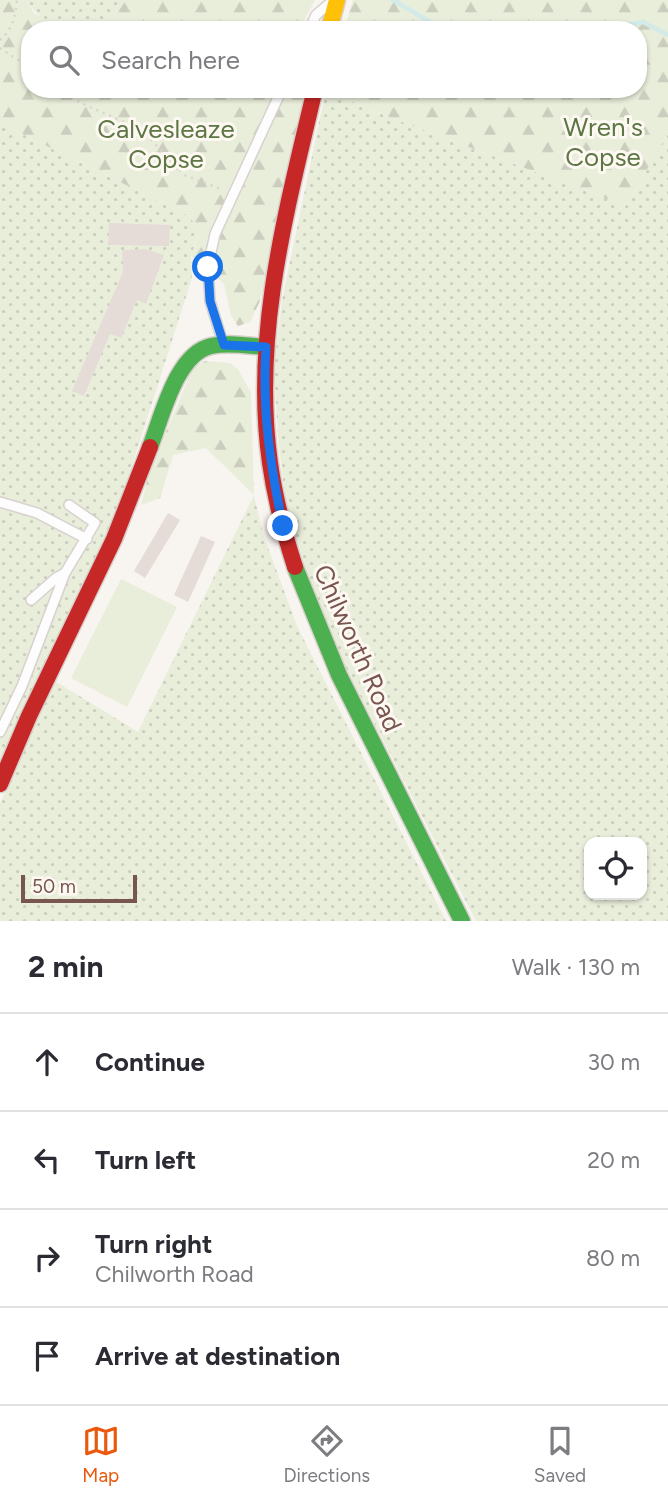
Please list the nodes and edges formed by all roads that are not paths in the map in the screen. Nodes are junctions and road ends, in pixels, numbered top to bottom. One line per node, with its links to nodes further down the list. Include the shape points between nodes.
1 (335, 0): 2 (lane); 3 (main road)
2 (313, 21)
3 (331, 21)
4 (278, 98): 6 (lane, via 215,234 208,267 210,301)
5 (314, 98): 7 (main road, Chilworth Road, via 278,261)
6 (224, 345): 7 (main road); 14 (main road, via 193,354 177,377 114,540)
7 (266, 347): 15 (main road, Chilworth Road, via 271,466 303,589 351,701)
8 (0, 502): 10 (lane, via 37,513)
9 (69, 505): 10 (lane, via 95,523)
10 (87, 539): 11 (lane)
11 (65, 573): 12 (lane); 13 (lane)
12 (31, 600)
13 (0, 732)
14 (0, 784)
15 (462, 921)

